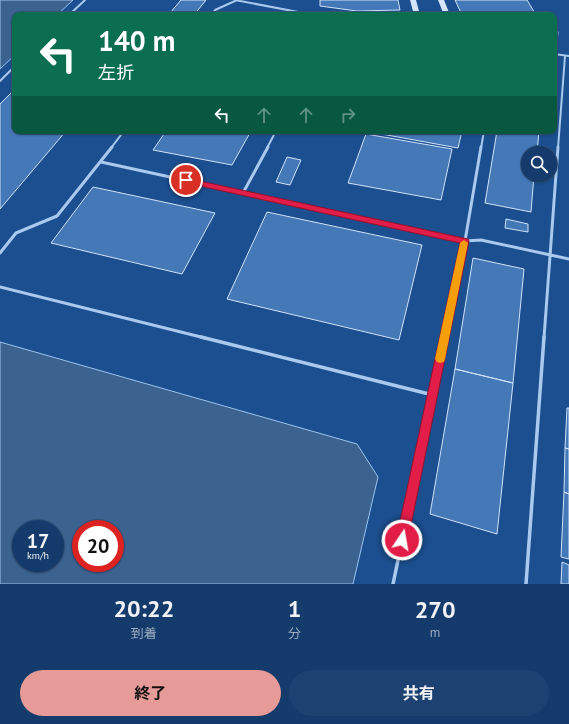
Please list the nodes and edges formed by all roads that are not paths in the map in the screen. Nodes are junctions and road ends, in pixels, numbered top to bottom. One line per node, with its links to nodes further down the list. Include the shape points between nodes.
1 (85, 0): 5 (lane)
2 (237, 0): 6 (lane); 7 (lane)
3 (413, 0): 8 (street)
4 (441, 0): 9 (street)
5 (72, 12)
6 (214, 12)
7 (299, 12)
8 (416, 12)
9 (446, 12)
10 (557, 54): 11 (lane)
11 (567, 56): 21 (lane)
12 (12, 69): 13 (lane)
13 (0, 80)
14 (122, 134): 17 (lane)
15 (274, 134): 18 (lane)
16 (483, 134): 19 (lane)
17 (101, 162): 18 (lane); 20 (lane, via 57,216 16,233)
18 (243, 193): 19 (lane)
19 (465, 241): 21 (lane, via 481,240); 24 (lane)
20 (0, 253)
21 (551, 255): 22 (lane); 26 (lane)
22 (569, 259)
23 (0, 287): 24 (lane)
24 (433, 395): 25 (lane)
25 (393, 584)
26 (526, 584)

